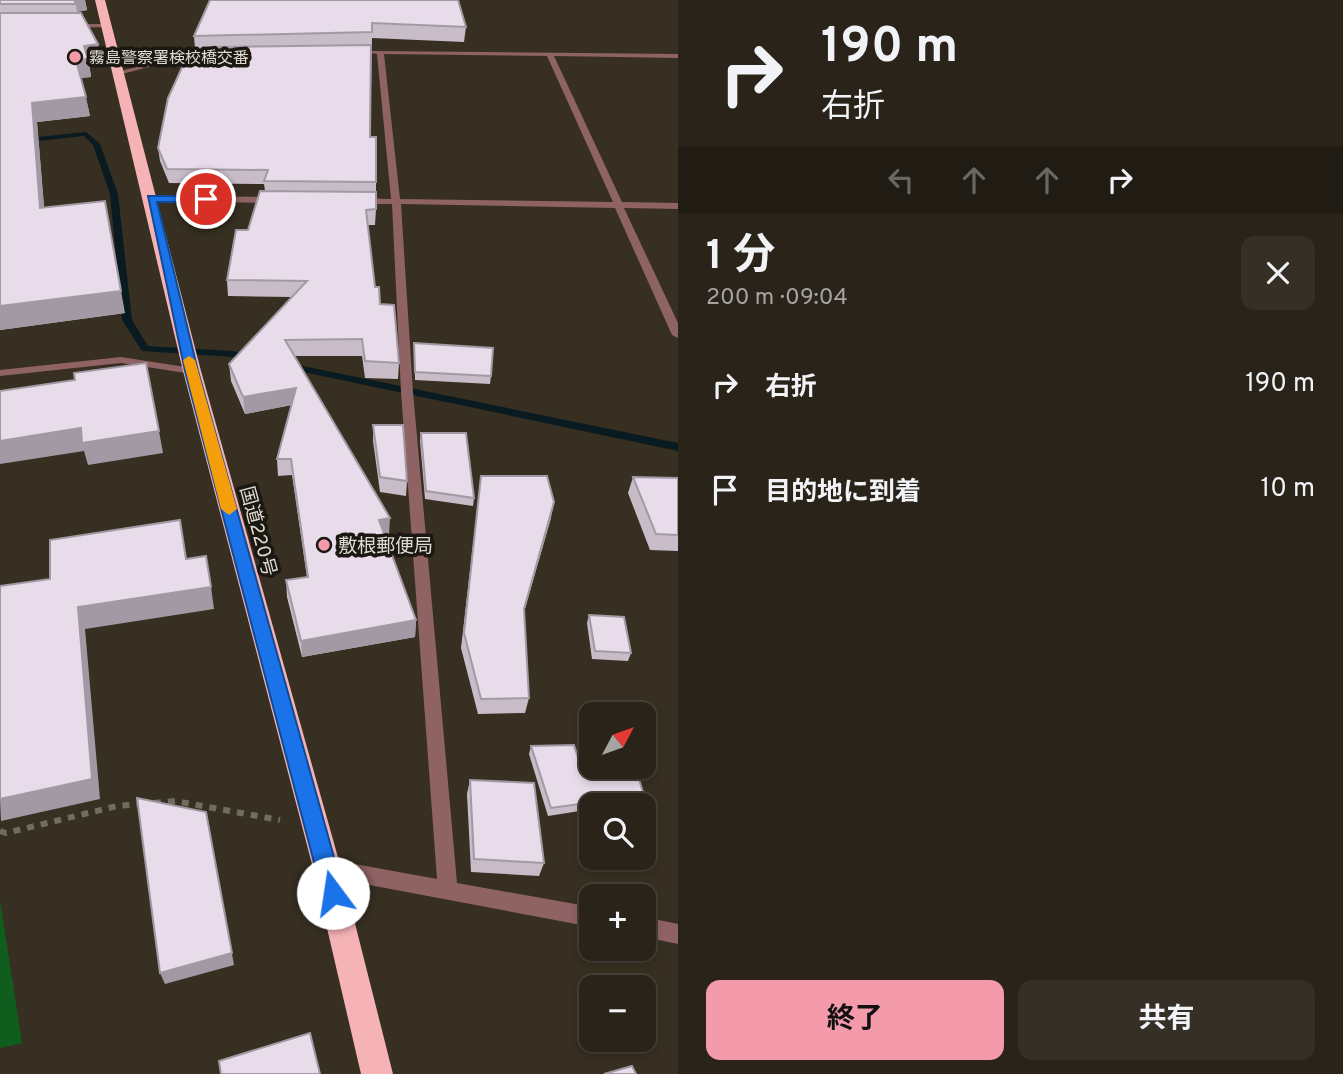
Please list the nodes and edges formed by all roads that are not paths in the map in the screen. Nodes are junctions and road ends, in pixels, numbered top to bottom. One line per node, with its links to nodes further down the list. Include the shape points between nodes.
1 (100, 0): 3 (highway, 国道220号)
2 (58, 25): 3 (street)
3 (106, 26): 7 (highway, 国道220号)
4 (217, 54): 7 (street, via 172,59)
5 (550, 55): 6 (street); 11 (street, via 374,52); 12 (street)
6 (678, 56)
7 (118, 73): 8 (highway, 国道220号)
8 (151, 199): 9 (street); 15 (highway, 国道220号)
9 (287, 200)
10 (341, 201): 11 (street)
11 (396, 202): 12 (street); 18 (street)
12 (617, 205): 13 (street); 14 (street)
13 (678, 206)
14 (678, 335)
15 (192, 371): 16 (street, via 121,360); 17 (highway, 国道220号)
16 (0, 373)
17 (327, 867): 18 (street); 22 (highway, 国道220号)
18 (448, 891): 19 (street)
19 (579, 915)
20 (656, 929): 21 (street)
21 (678, 933)
22 (377, 1074)

